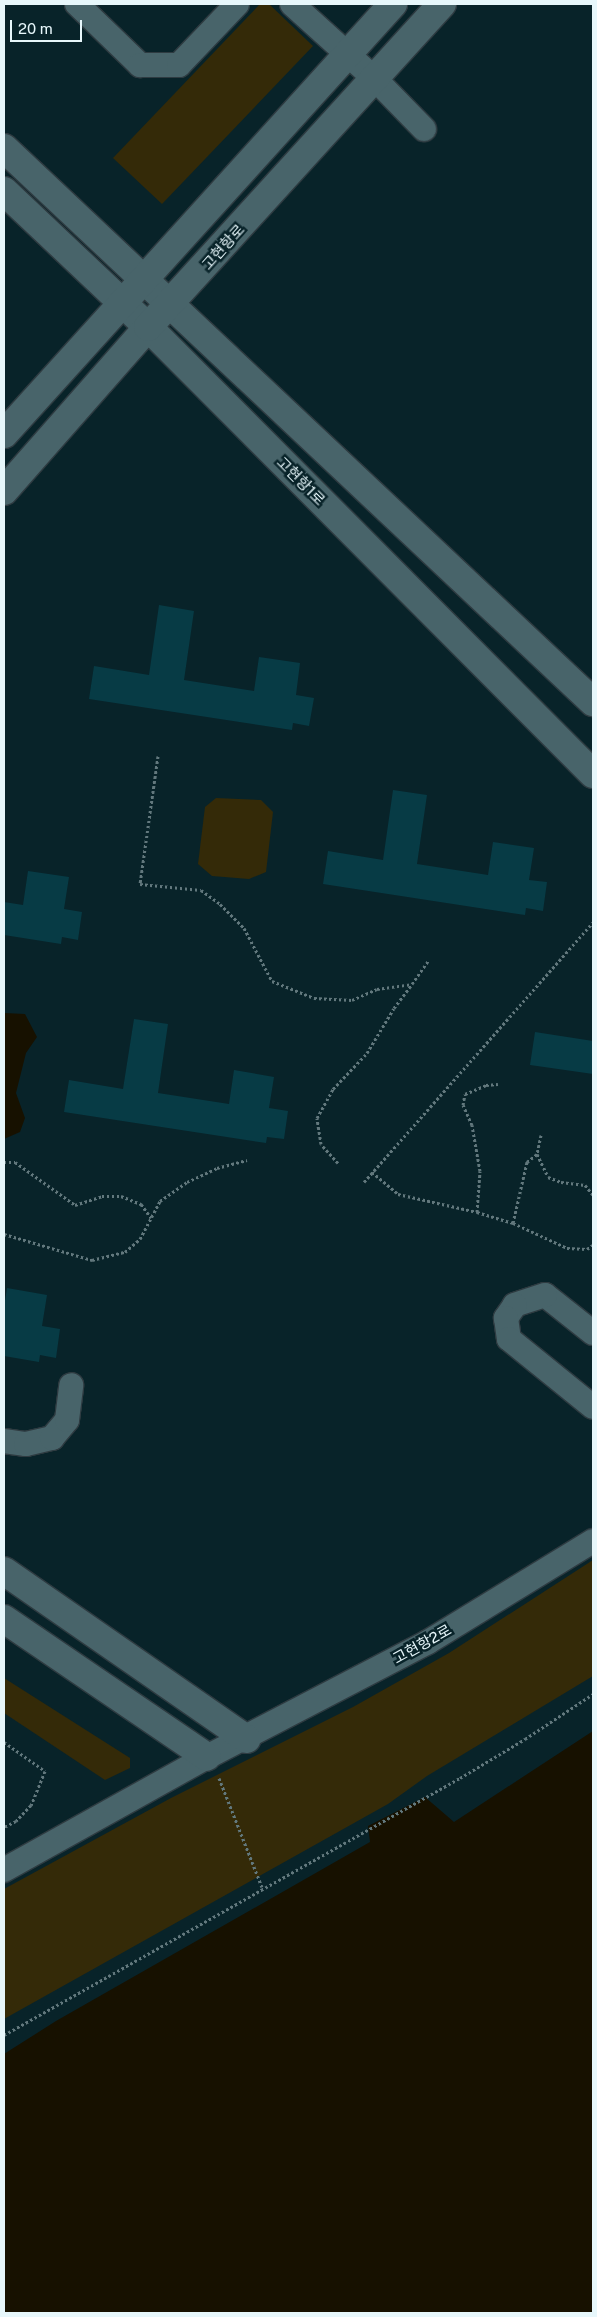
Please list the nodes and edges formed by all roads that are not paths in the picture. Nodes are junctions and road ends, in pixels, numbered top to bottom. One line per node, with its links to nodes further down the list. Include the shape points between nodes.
1 (77, 4): 2 (street, via 140,66 179,65)
2 (237, 4)
3 (292, 4): 6 (street)
4 (393, 4): 6 (street)
5 (442, 4): 7 (street, 고현항로)
6 (347, 54): 7 (street); 11 (street)
7 (374, 79): 8 (street); 13 (street, 고현항로)
8 (424, 129)
9 (4, 148): 11 (street)
10 (4, 192): 12 (street, 고현항1로)
11 (143, 279): 12 (street); 13 (street)
12 (123, 303): 14 (street, 고현항1로); 15 (street)
13 (170, 305): 14 (street, 고현항로); 17 (street)
14 (148, 328): 16 (street, 고현항로); 18 (street, 고현항1로)
15 (4, 434)
16 (4, 491)
17 (593, 702)
18 (593, 774)
19 (593, 1333): 21 (street, via 544,1295 515,1305 506,1318 509,1339)
20 (72, 1385): 22 (street, via 67,1420 52,1438 26,1444)
21 (593, 1406)
22 (4, 1441)
23 (593, 1541): 26 (street, 고현항2로, via 428,1642)
24 (4, 1571): 26 (street)
25 (4, 1620): 27 (street)
26 (247, 1739): 27 (street, 고현항2로)
27 (213, 1766): 28 (street, 고현항2로)
28 (4, 1870)

